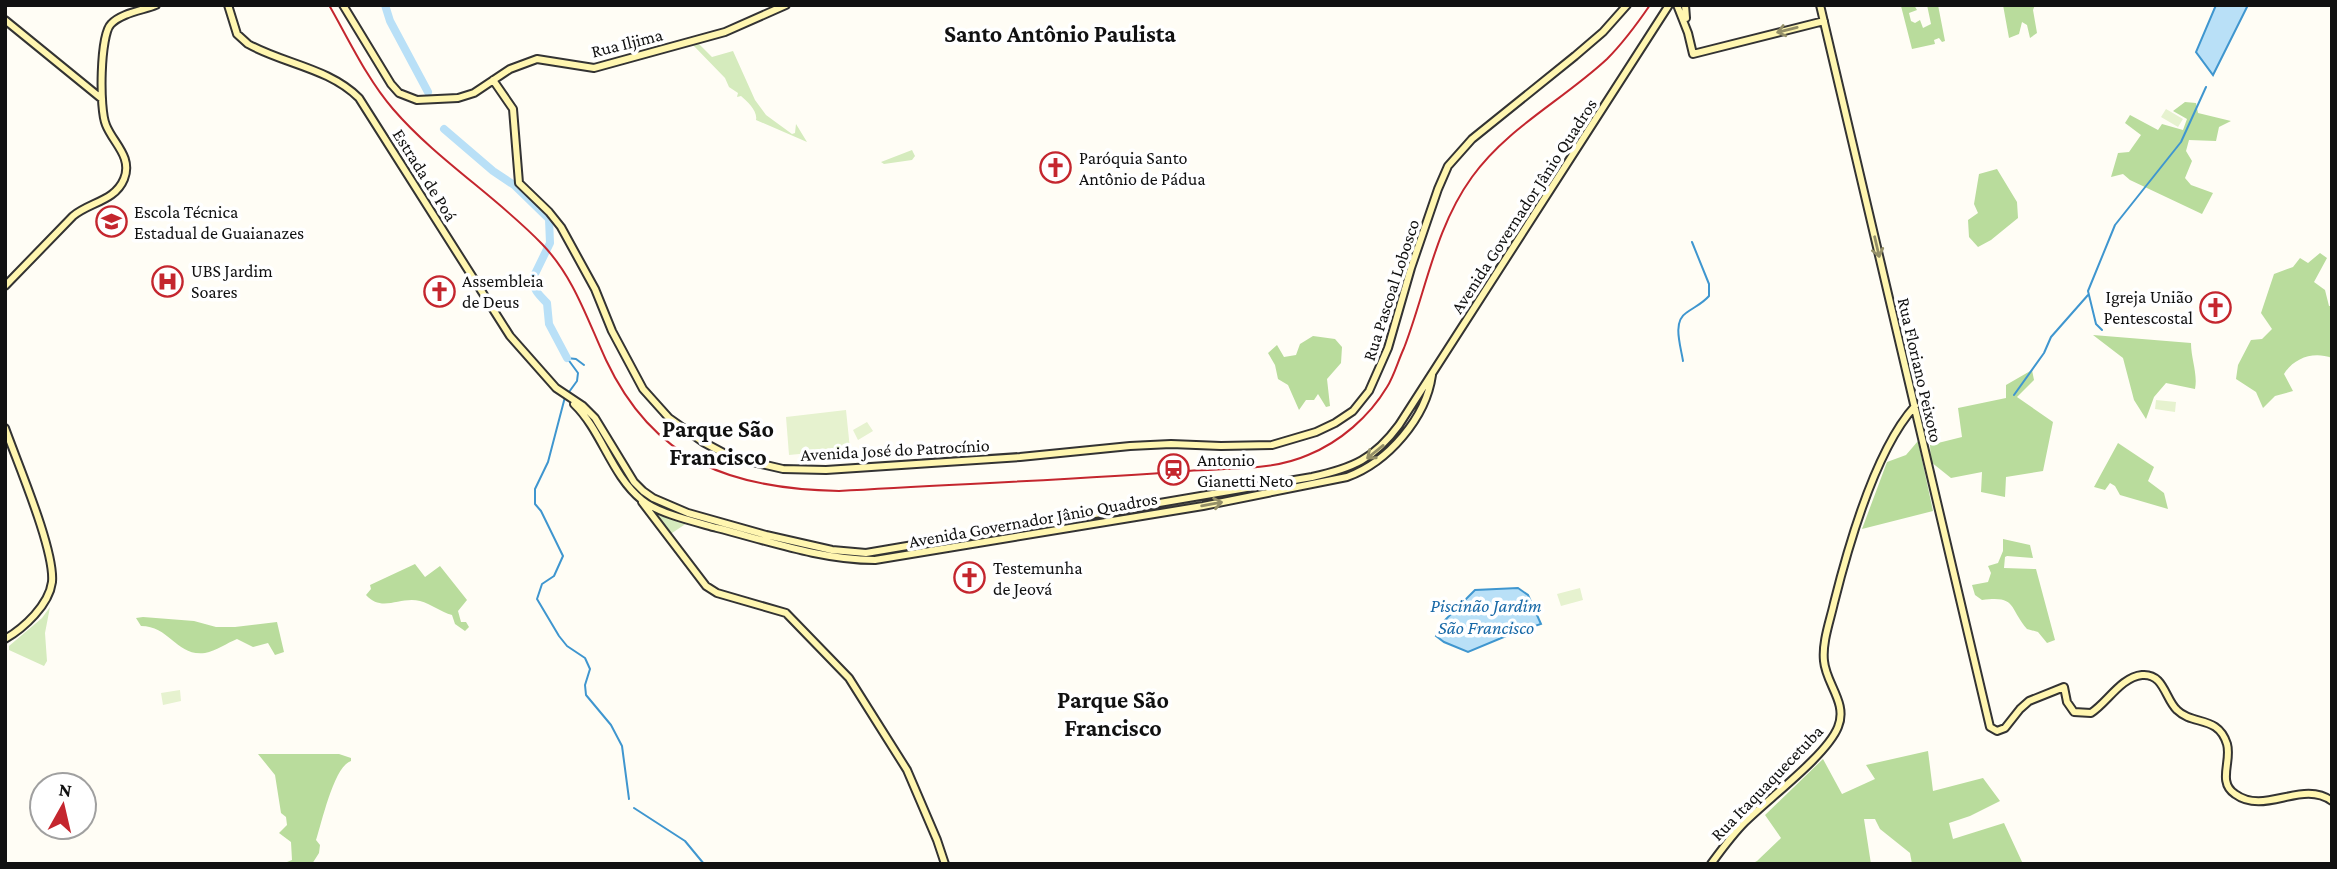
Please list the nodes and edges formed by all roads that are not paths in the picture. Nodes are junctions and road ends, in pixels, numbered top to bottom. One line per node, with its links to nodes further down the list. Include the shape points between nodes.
1 (156, 5): 14 (main road, via 115,20 107,29)
2 (228, 5): 17 (main road, Estrada de Poá, via 237,34 248,44 335,81 359,98 510,336)
3 (343, 5): 13 (main road, Rua Iljima, via 396,90 418,100 437,100 468,95)
4 (786, 5): 13 (main road, Rua Iljima, via 725,32 594,68 537,59)
5 (1627, 5): 24 (main road, Rua Pascoal Lobosco, via 1603,32 1495,120 1448,166 1381,368 1353,411 1316,432 1272,445)
6 (1677, 5): 12 (main road)
7 (1685, 5): 12 (main road)
8 (1821, 5): 11 (main road, Rua Floriano Peixoto)
9 (1668, 6): 16 (main road, Avenida Governador Jânio Quadros)
10 (5, 20): 14 (main road)
11 (1824, 21): 12 (main road, one-way to 12, via 1693,54); 20 (main road, Rua Floriano Peixoto, one-way to 20)
12 (1688, 33)
13 (494, 80): 24 (main road, Avenida José do Patrocínio, via 510,104 515,124 519,183 561,227 636,378 659,410 718,451 762,466 805,470)
14 (102, 99): 15 (main road, via 107,128 126,160 125,176 111,197 73,216)
15 (5, 286)
16 (1433, 372): 18 (main road, Avenida Governador Jânio Quadros); 19 (main road, Avenida Governador Jânio Quadros)
17 (568, 398): 22 (main road, via 590,412); 23 (main road)
18 (1416, 399): 19 (main road); 26 (main road, Avenida Governador Jânio Quadros, one-way to 26, via 1386,443 1346,468)
19 (1423, 405): 30 (main road, Avenida Governador Jânio Quadros, one-way to 19, via 1335,481 1363,471 1389,453)
20 (1915, 406): 41 (main road, Rua Floriano Peixoto, via 1989,725 1994,730 2003,729 2029,701 2064,687 2071,708 2087,714 2131,679 2151,676 2180,713 2208,722 2224,736 2226,782 2234,794 2253,801 2315,793); 43 (main road, Rua Itaquaquecetuba, via 1883,457 1847,552 1831,617 1824,660 1839,701 1838,728 1826,746 1743,823)
21 (5, 428): 40 (main road, via 47,548 52,584 33,616)
22 (609, 441): 23 (main road); 25 (main road)
23 (601, 442): 25 (main road, via 629,486)
24 (1114, 447)
25 (643, 497): 28 (main road); 31 (main road); 38 (main road)
26 (1175, 499): 27 (main road, Avenida Governador Jânio Quadros); 30 (main road)
27 (1160, 502): 29 (main road, Avenida Governador Jânio Quadros); 32 (main road, via 1159,510)
28 (651, 506): 31 (main road); 38 (main road, via 691,521)
29 (1110, 510): 33 (main road, Avenida Governador Jânio Quadros); 35 (main road)
30 (1172, 511): 32 (main road, Avenida Governador Jânio Quadros)
31 (653, 517): 42 (main road, via 710,590 786,613 845,673 907,770)
32 (1138, 517): 35 (main road, Avenida Governador Jânio Quadros)
33 (1054, 520): 34 (main road, Avenida Governador Jânio Quadros); 36 (main road)
34 (1038, 523): 37 (main road); 39 (main road, Avenida Governador Jânio Quadros)
35 (1094, 524): 36 (main road, Avenida Governador Jânio Quadros)
36 (1056, 531): 37 (main road, Avenida Governador Jânio Quadros)
37 (1042, 534): 39 (main road, Avenida Governador Jânio Quadros)
38 (831, 552): 39 (main road, Avenida Governador Jânio Quadros)
39 (872, 556)
40 (5, 639)
41 (2332, 801)
42 (945, 864)
43 (1711, 864)

